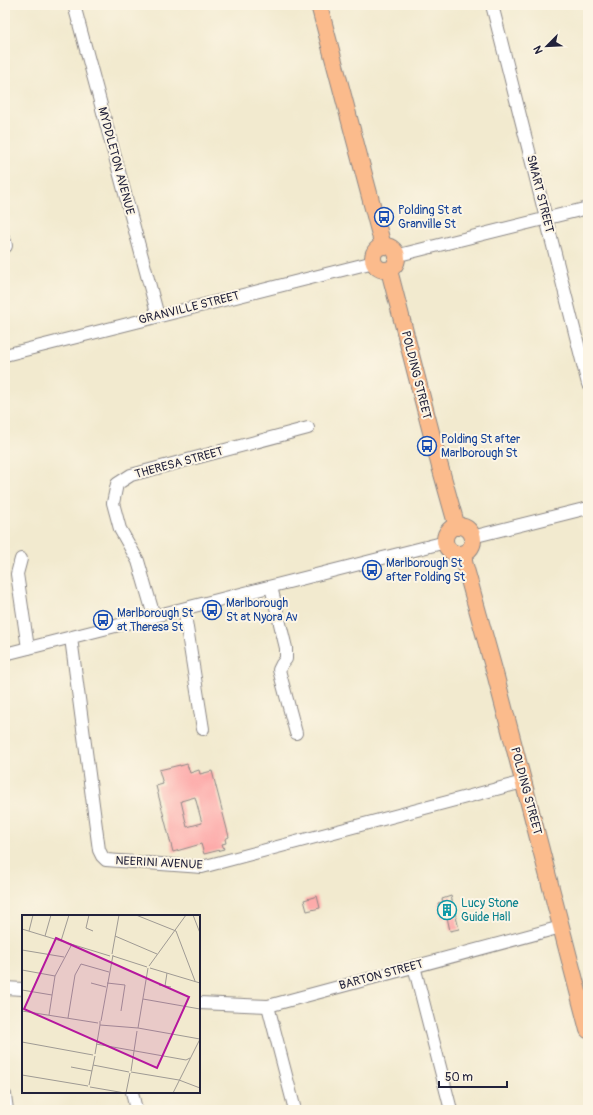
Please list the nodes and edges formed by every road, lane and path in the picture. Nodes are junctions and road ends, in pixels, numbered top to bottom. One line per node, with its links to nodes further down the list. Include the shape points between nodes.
1 (74, 5): 9 (street, MYDDLETON AVENUE)
2 (319, 5): 6 (main road)
3 (492, 5): 5 (street, SMART STREET)
4 (588, 208): 5 (street)
5 (546, 218): 8 (street, via 403,254); 11 (street, SMART STREET)
6 (383, 246): 7 (main road, via 375,252); 8 (main road, via 392,248)
7 (374, 262): 8 (main road, via 380,269); 9 (street, GRANVILLE STREET)
8 (393, 263): 14 (main road, POLDING STREET, via 438,463)
9 (158, 316): 10 (street, GRANVILLE STREET)
10 (5, 354)
11 (588, 384)
12 (308, 428): 21 (street, THERESA STREET, via 131,475 117,484 113,503 120,529 138,561)
13 (588, 508): 15 (street)
14 (457, 527): 15 (main road, via 466,529); 16 (main road, via 447,533)
15 (472, 537): 17 (main road, via 471,547)
16 (446, 544): 17 (main road, via 452,553); 19 (street)
17 (464, 553): 27 (main road, POLDING STREET, via 464,562)
18 (21, 558): 23 (street, via 17,574)
19 (271, 586): 20 (street); 26 (street, via 286,648 286,659 279,670)
20 (184, 609): 21 (street); 25 (street)
21 (154, 616): 22 (street)
22 (72, 638): 23 (street); 27 (street, NEERINI AVENUE, via 99,850 106,860 202,867)
23 (28, 648): 24 (street)
24 (5, 654)
25 (203, 729)
26 (296, 732)
27 (523, 782): 28 (main road, POLDING STREET)
28 (561, 927): 29 (street, BARTON STREET); 34 (main road, POLDING STREET)
29 (414, 966): 33 (street, BARTON STREET); 40 (street)
30 (5, 988): 31 (street)
31 (22, 989)
32 (200, 1003): 33 (street, BARTON STREET)
33 (268, 1006): 39 (street)
34 (588, 1030)
35 (132, 1093): 38 (street)
36 (5, 1095): 37 (street)
37 (7, 1110)
38 (136, 1110)
39 (295, 1110)
40 (452, 1110)

